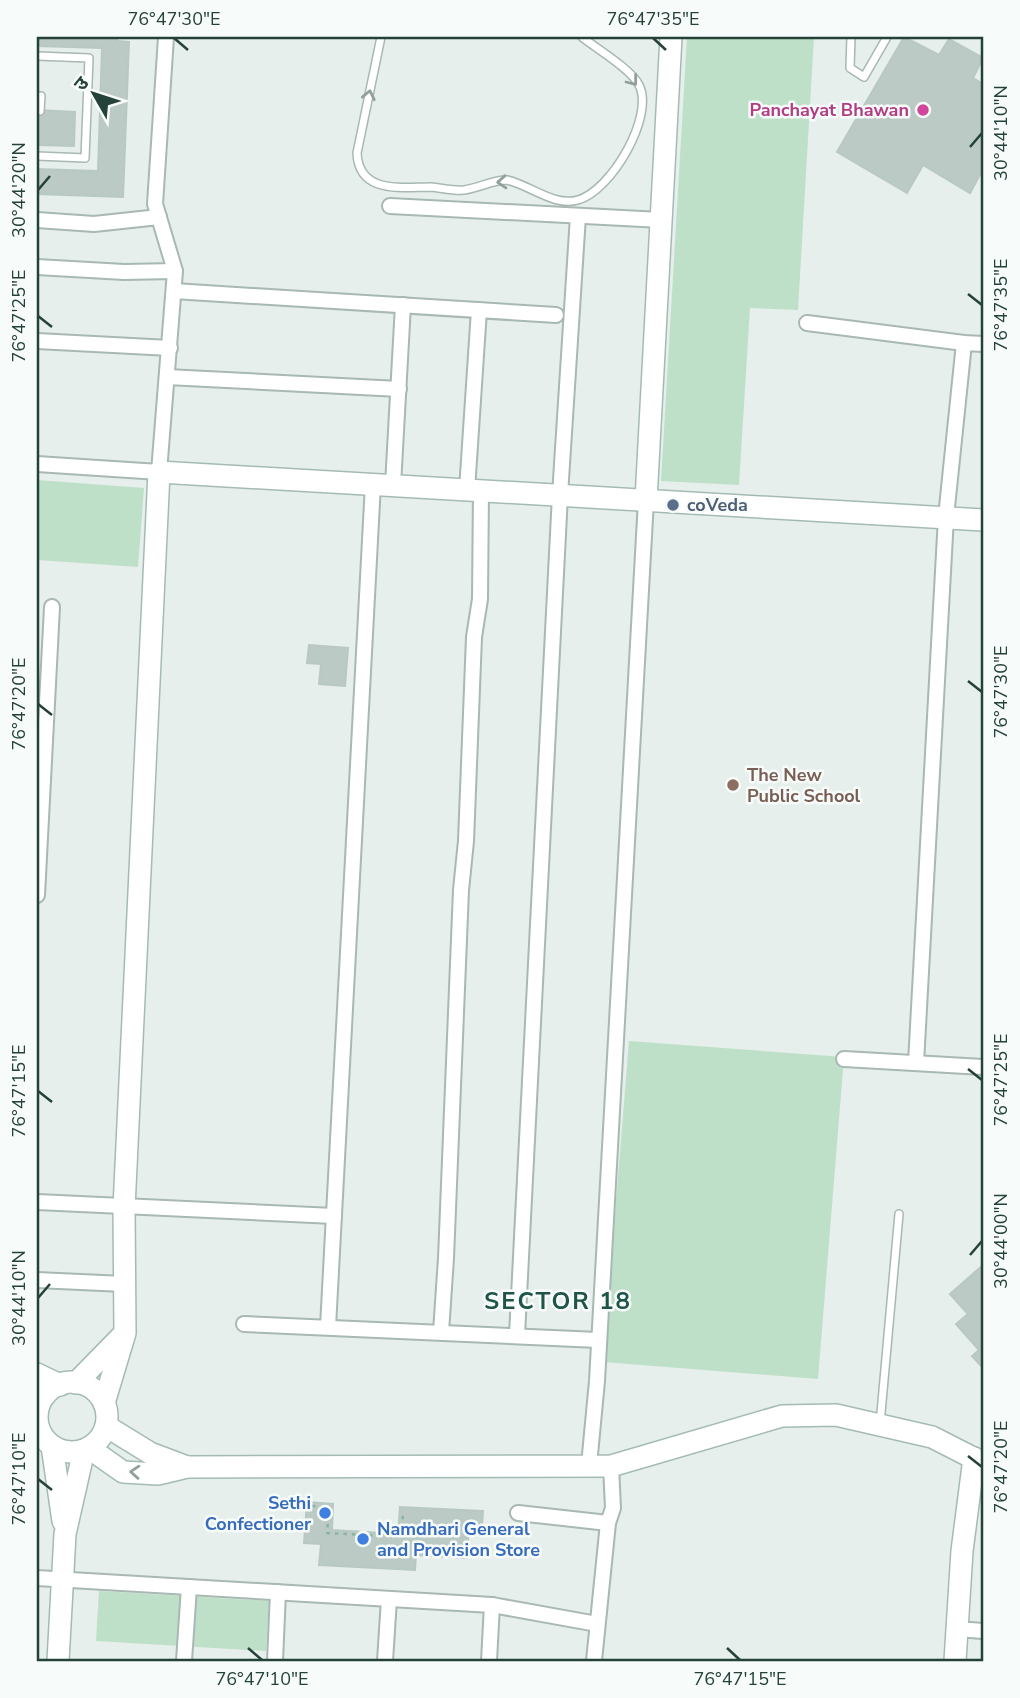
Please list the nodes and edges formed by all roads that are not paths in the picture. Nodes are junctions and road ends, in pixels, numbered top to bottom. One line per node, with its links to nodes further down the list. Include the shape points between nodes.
1 (166, 37): 13 (street, via 155,205)
2 (381, 37): 3 (lane, one-way to 2, via 632,76 644,106 622,159 603,184 578,200 565,201 507,180 464,190 381,185 367,179 357,166 357,153)
3 (582, 37)
4 (671, 37): 15 (street)
5 (851, 37): 6 (lane, via 850,68 864,77)
6 (887, 37)
7 (37, 57): 10 (lane, via 89,58 85,158)
8 (37, 96): 9 (lane, via 41,96)
9 (40, 111)
10 (37, 156)
11 (390, 206): 12 (street)
12 (578, 216): 15 (street); 33 (street)
13 (159, 217): 14 (street, via 94,224); 17 (street)
14 (37, 220)
15 (661, 220): 34 (street)
16 (37, 267): 17 (street)
17 (176, 271): 18 (street)
18 (174, 291): 19 (street); 26 (street)
19 (403, 305): 20 (street); 28 (street)
20 (479, 310): 21 (street); 32 (street)
21 (556, 315)
22 (807, 323): 24 (street)
23 (37, 341): 26 (street)
24 (964, 343): 25 (street); 35 (street)
25 (983, 344)
26 (170, 348): 27 (street)
27 (167, 377): 28 (street); 30 (street)
28 (399, 389): 31 (street)
29 (37, 464): 30 (street)
30 (159, 472): 31 (street); 43 (street)
31 (383, 485): 32 (street); 45 (street)
32 (474, 490): 33 (street); 50 (street, via 481,589 474,637)
33 (559, 495): 34 (street); 52 (street)
34 (646, 500): 35 (street); 53 (street)
35 (946, 517): 36 (street); 40 (street)
36 (983, 520)
37 (52, 607): 38 (street)
38 (37, 895)
39 (844, 1059): 40 (street)
40 (916, 1063): 41 (street)
41 (983, 1067)
42 (37, 1202): 43 (street)
43 (124, 1208): 45 (street); 47 (street)
44 (899, 1214): 58 (lane)
45 (334, 1216): 49 (street)
46 (37, 1280): 47 (street)
47 (124, 1284): 51 (street)
48 (244, 1324): 49 (street)
49 (328, 1327): 50 (street)
50 (441, 1332): 52 (street)
51 (125, 1334): 55 (street); 57 (street)
52 (516, 1335): 53 (street)
53 (598, 1340): 63 (street)
54 (37, 1374): 55 (street)
55 (68, 1384): 56 (street, via 52,1389); 57 (street, via 88,1386)
56 (38, 1402): 60 (street, via 37,1422)
57 (104, 1403): 59 (street)
58 (880, 1425): 62 (street, via 932,1437); 63 (street, via 835,1415 782,1416)
59 (106, 1426): 61 (street); 64 (street)
60 (52, 1446): 61 (street, via 62,1451); 68 (street)
61 (86, 1449): 64 (street, one-way to 61, via 158,1474 123,1472); 68 (street)
62 (978, 1461): 69 (street)
63 (600, 1466): 64 (street); 67 (street, via 613,1508)
64 (187, 1467)
65 (983, 1502): 69 (street)
66 (518, 1513): 67 (street)
67 (608, 1524): 76 (street)
68 (65, 1534): 71 (street)
69 (962, 1551): 77 (street)
70 (37, 1578): 71 (street)
71 (63, 1580): 72 (street); 79 (street)
72 (189, 1587): 73 (street); 80 (street)
73 (278, 1592): 74 (street); 81 (street)
74 (389, 1599): 75 (street); 82 (street)
75 (492, 1605): 76 (street); 83 (street)
76 (597, 1624): 84 (street)
77 (957, 1629): 78 (street); 85 (street)
78 (983, 1631)
79 (58, 1661)
80 (184, 1661)
81 (275, 1661)
82 (386, 1661)
83 (489, 1661)
84 (594, 1661)
85 (955, 1661)

